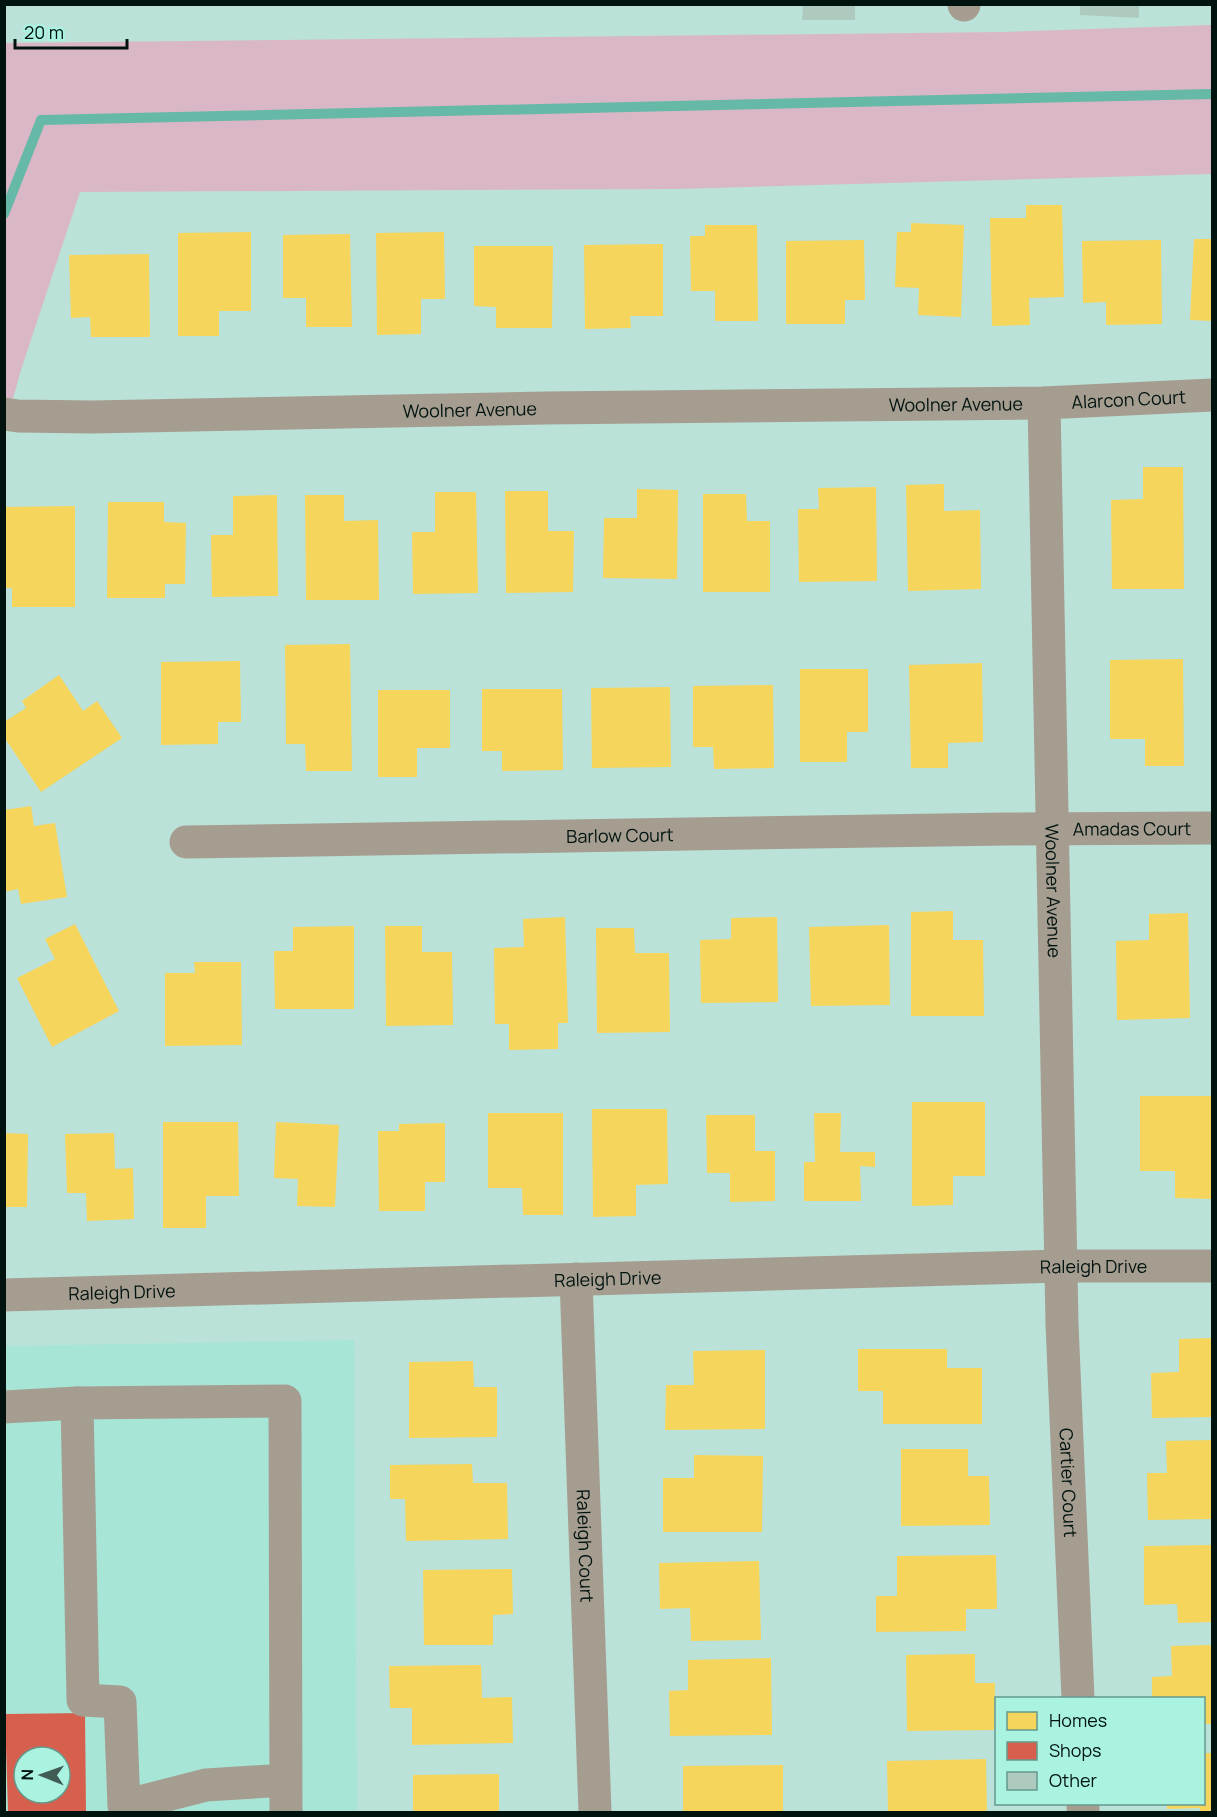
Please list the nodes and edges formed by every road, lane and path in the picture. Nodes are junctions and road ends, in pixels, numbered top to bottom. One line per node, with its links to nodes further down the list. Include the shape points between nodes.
1 (1212, 395): 2 (street, Alarcon Court)
2 (1044, 403): 3 (street, Woolner Avenue); 4 (street, Woolner Avenue)
3 (11, 415)
4 (1053, 828): 5 (street, Amadas Court); 6 (street, Barlow Court); 7 (street, Woolner Avenue)
5 (1212, 828)
6 (186, 842)
7 (1061, 1266): 8 (street, Raleigh Drive); 9 (street, Raleigh Drive); 13 (street, Cartier Court)
8 (1212, 1266)
9 (576, 1278): 10 (street, Raleigh Drive); 16 (street, Raleigh Court)
10 (4, 1295)
11 (77, 1403): 12 (street); 14 (street, via 285,1401); 14 (street, via 83,1700 120,1702 124,1806 206,1785)
12 (4, 1407)
13 (1078, 1697)
14 (286, 1780): 15 (street)
15 (286, 1812)
16 (595, 1812)

